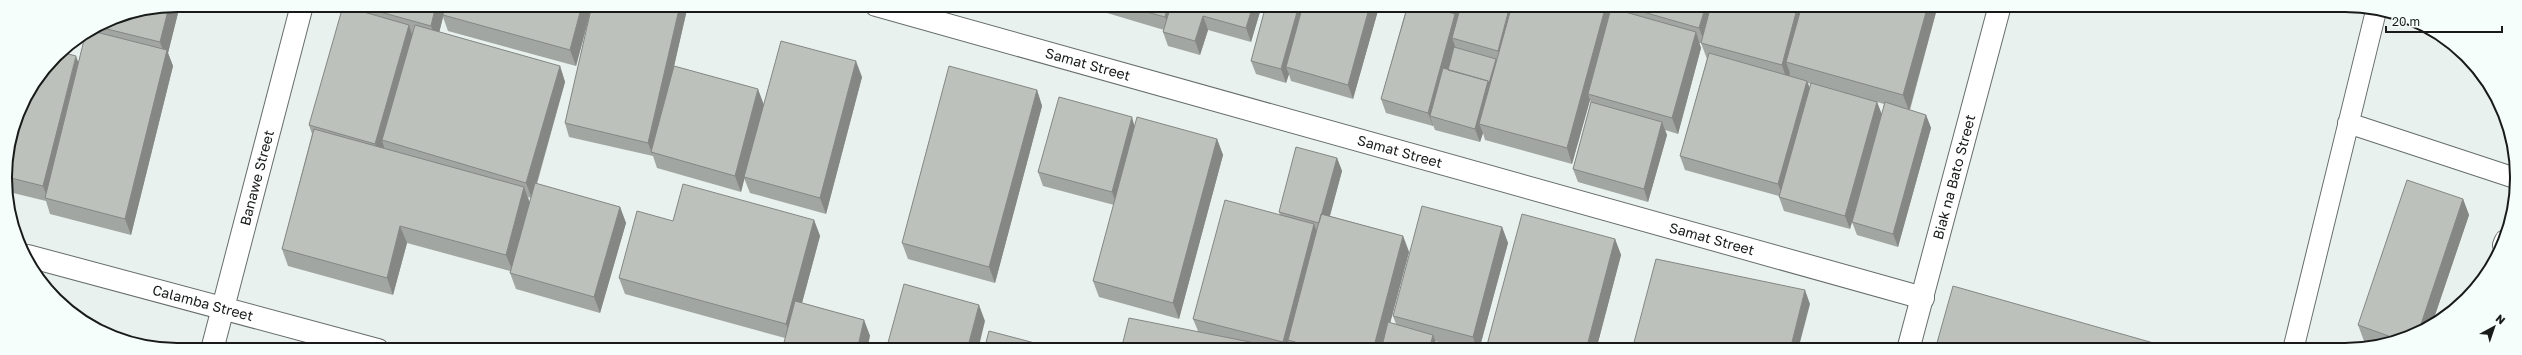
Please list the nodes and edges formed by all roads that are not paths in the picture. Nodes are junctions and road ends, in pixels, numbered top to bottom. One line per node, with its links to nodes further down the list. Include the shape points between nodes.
1 (300, 12): 9 (street, Banawe Street)
2 (901, 12): 8 (street, Samat Street)
3 (1998, 12): 8 (street, Biak na Bato Street)
4 (2375, 15): 5 (lane)
5 (2348, 123): 6 (lane); 13 (lane)
6 (2510, 176)
7 (32, 257): 9 (street, Calamba Street)
8 (1923, 298): 12 (street, Biak na Bato Street)
9 (223, 308): 10 (street, Banawe Street); 11 (street, Calamba Street)
10 (214, 343)
11 (352, 343)
12 (1910, 343)
13 (2295, 343)

